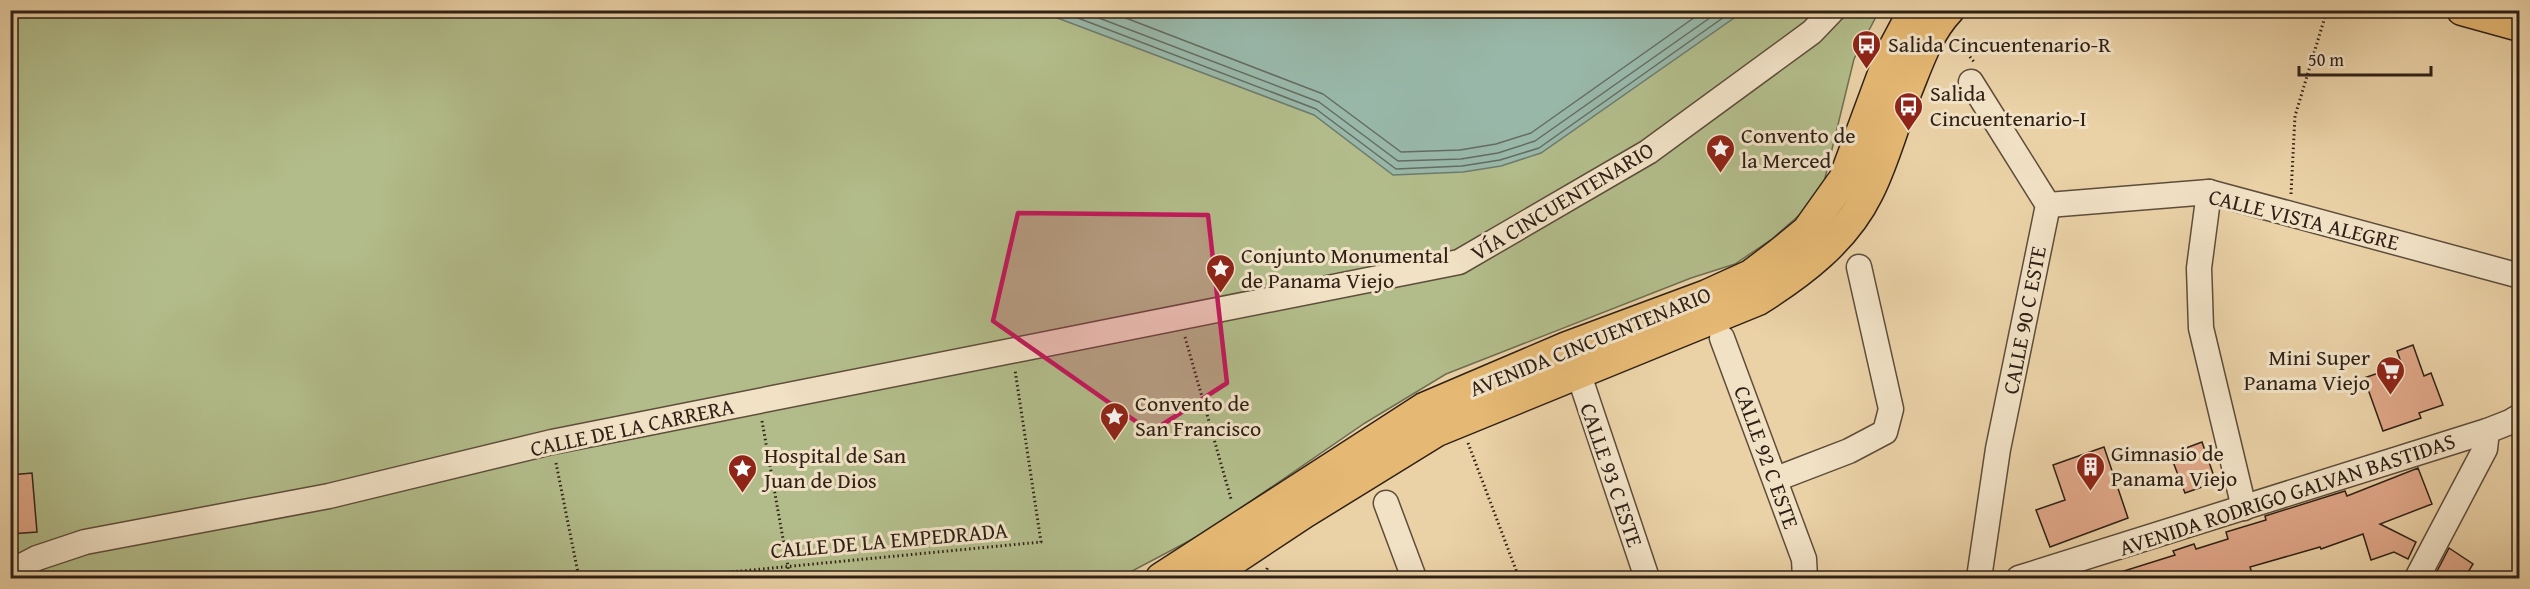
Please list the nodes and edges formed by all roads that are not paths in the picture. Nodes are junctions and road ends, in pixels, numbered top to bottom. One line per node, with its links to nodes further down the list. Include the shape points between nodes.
1 (1833, 10): 10 (street, VÍA CINCUENTENARIO, via 1812,32 1648,152 1459,262)
2 (2466, 11): 4 (main road)
3 (1935, 14): 12 (main road, AVENIDA CINCUENTENARIO, via 1868,193 1823,252 1795,277 1758,300); 19 (main road, AVENIDA CINCUENTENARIO, via 1890,55 1844,179 1807,231 1751,275 1424,408)
4 (2520, 26)
5 (1971, 82): 7 (street)
6 (2209, 192): 7 (street, CALLE VISTA ALEGRE); 9 (street, CALLE VISTA ALEGRE); 17 (street, via 2199,268 2201,328)
7 (2048, 205): 24 (street, CALLE 90 C ESTE, via 1998,449)
8 (1859, 267): 15 (street, via 1891,409 1885,432 1849,451)
9 (2520, 276)
10 (1180, 318): 18 (street, CALLE DE LA CARRERA, via 552,442 329,496 85,543 37,558)
11 (1722, 338): 15 (street, CALLE 92 C ESTE)
12 (1578, 372): 20 (main road, AVENIDA CINCUENTENARIO, via 1437,431); 22 (street, CALLE 93 C ESTE)
13 (2516, 424): 14 (street, AVENIDA RODRIGO GALVAN BASTIDAS)
14 (2487, 431): 17 (street, AVENIDA RODRIGO GALVAN BASTIDAS); 26 (street, via 2485,449)
15 (1776, 479): 23 (street, CALLE 92 C ESTE, via 1804,559)
16 (1386, 503): 21 (street)
17 (2244, 508): 25 (street, AVENIDA RODRIGO GALVAN BASTIDAS)
18 (10, 572)
19 (1161, 579)
20 (1206, 579)
21 (1414, 579)
22 (1647, 579)
23 (1805, 579)
24 (1979, 579)
25 (2019, 579)
26 (2417, 579)

